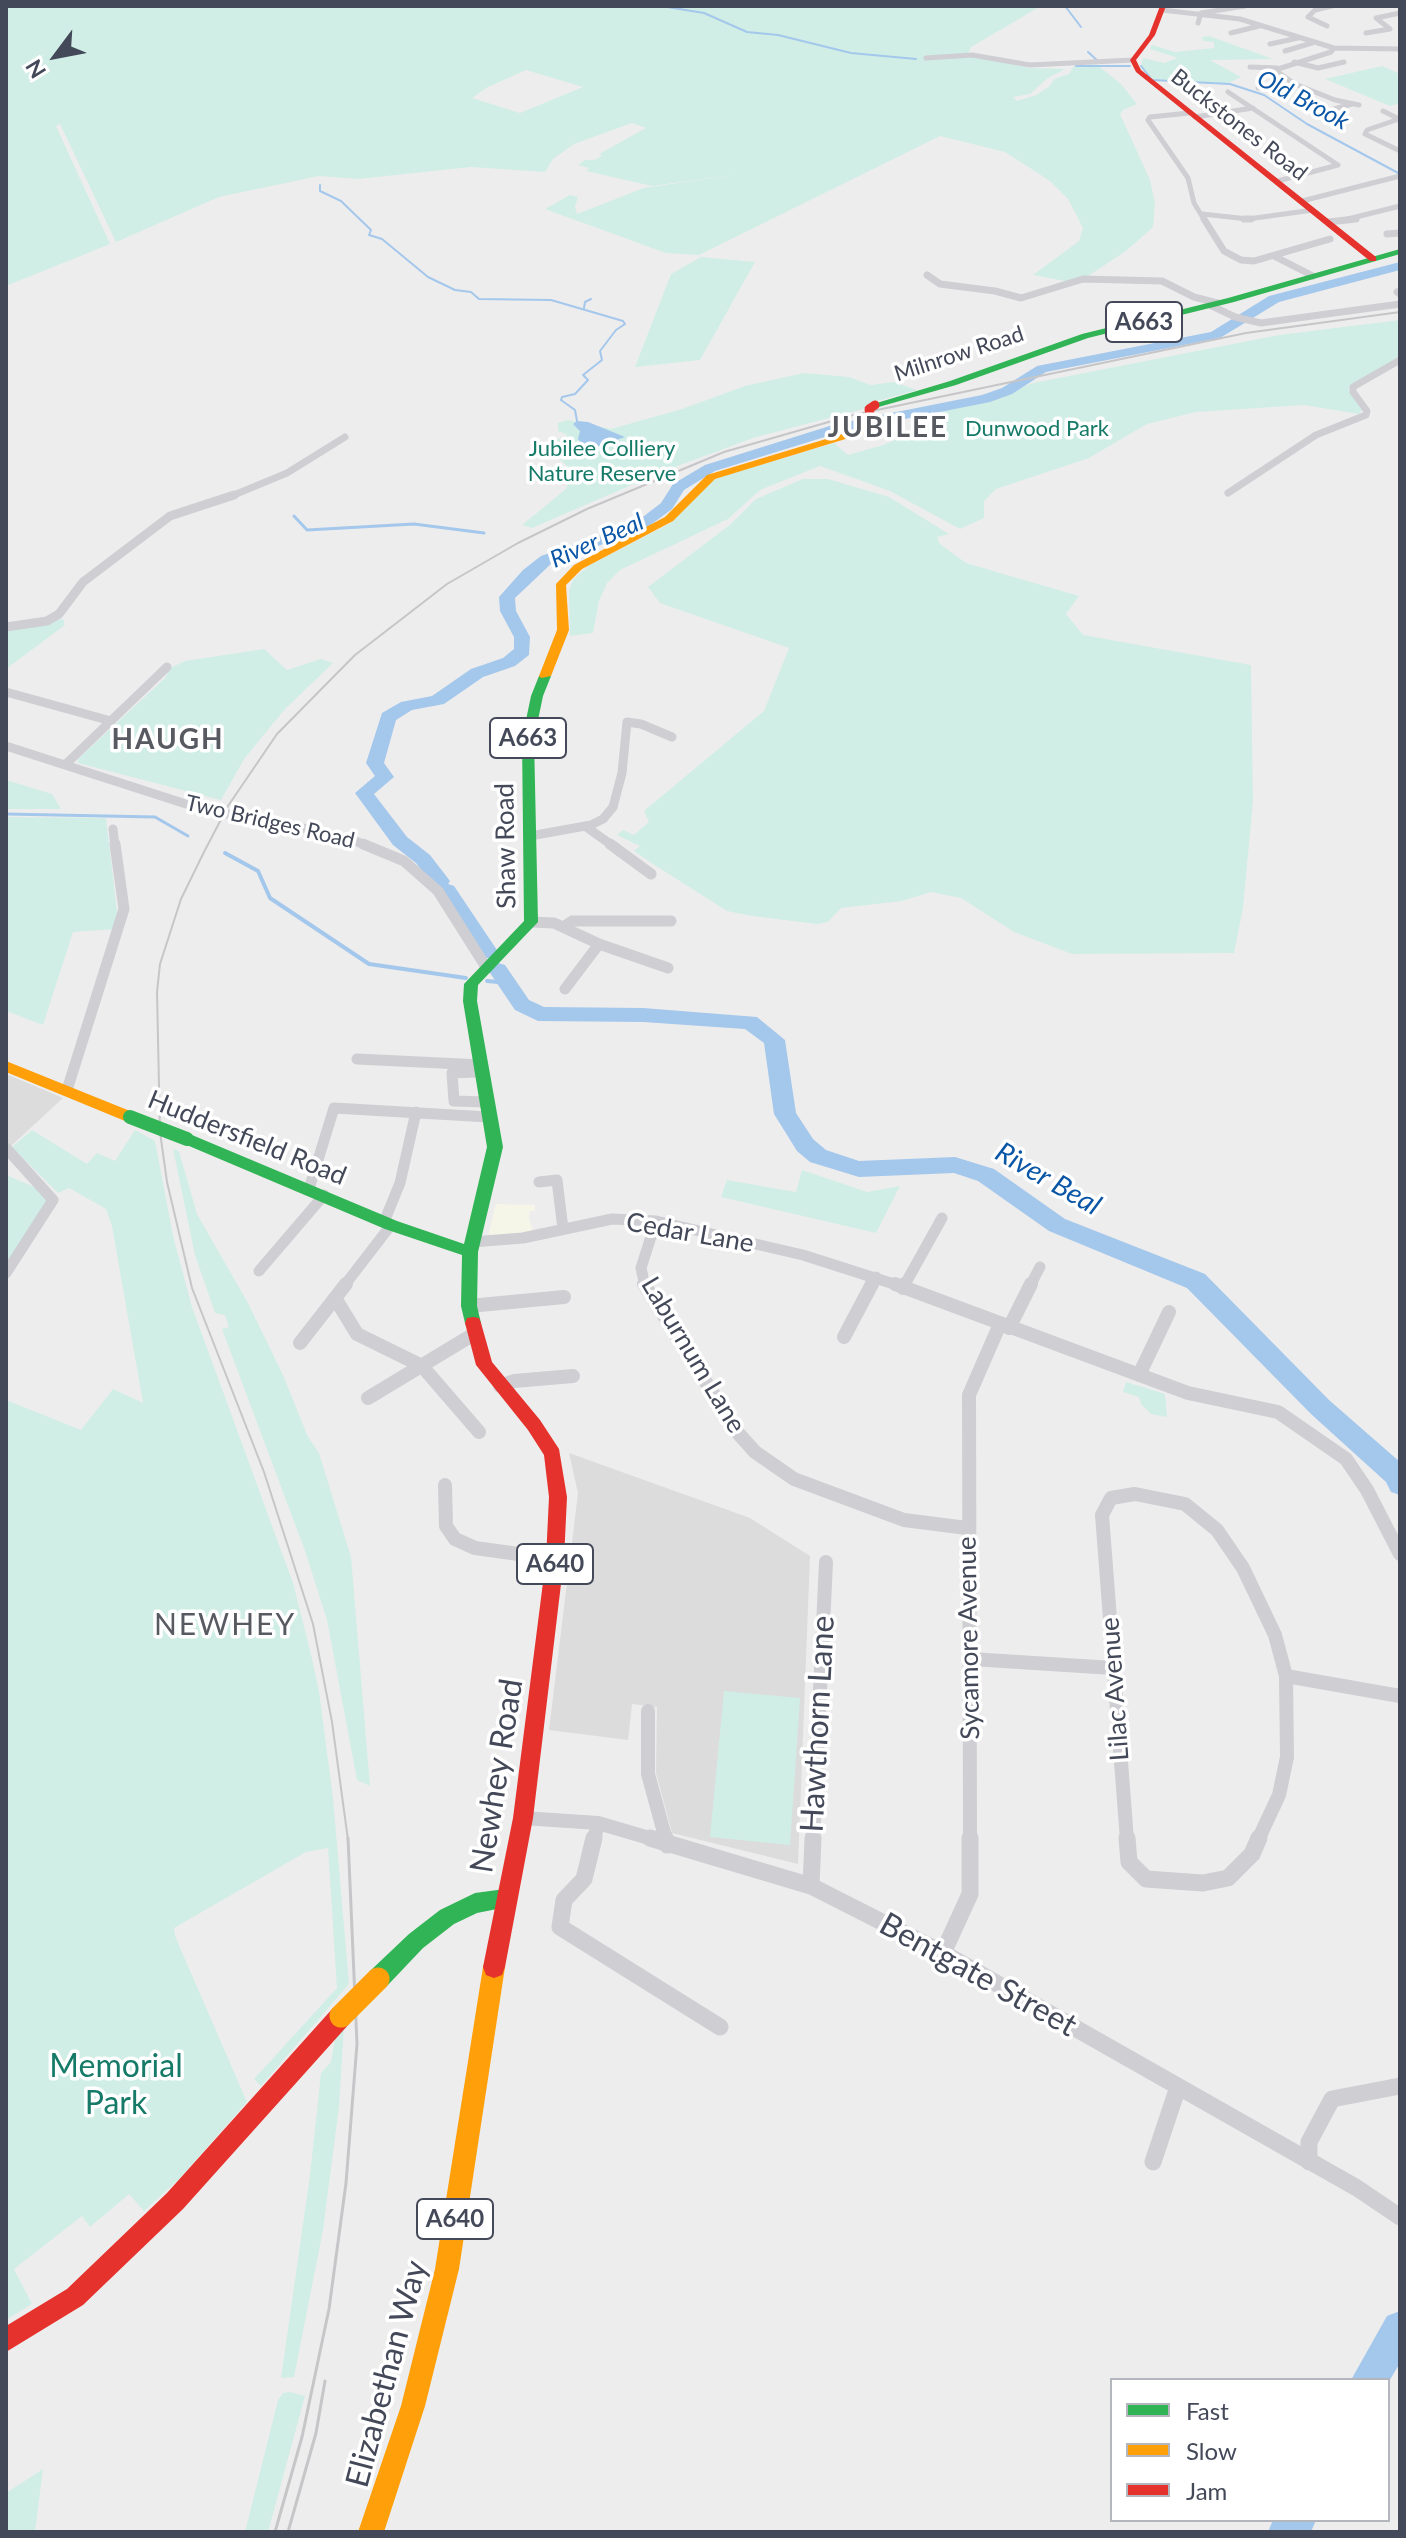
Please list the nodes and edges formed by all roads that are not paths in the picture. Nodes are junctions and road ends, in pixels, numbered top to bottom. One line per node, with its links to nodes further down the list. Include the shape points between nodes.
1 (1245, 6): 7 (street)
2 (1302, 6): 5 (street)
3 (1332, 6): 5 (street)
4 (1162, 8): 6 (street); 21 (main road, via 1152,35)
5 (1315, 10): 11 (street, via 1308,17)
6 (1201, 13): 7 (street); 9 (street)
7 (1220, 13): 10 (street)
8 (1400, 13): 13 (street, via 1376,18 1390,29)
9 (1198, 23)
10 (1262, 25): 12 (street); 14 (street)
11 (1327, 26)
12 (1231, 33)
13 (1366, 33)
14 (1298, 38): 15 (street); 16 (street)
15 (1313, 43): 17 (street); 19 (street)
16 (1270, 44)
17 (1334, 48): 18 (street); 22 (street)
18 (1400, 49)
19 (1285, 51)
20 (926, 58): 21 (street, via 961,55 1030,65)
21 (1133, 60): 32 (main road, Buckstones Road, via 1143,77)
22 (1294, 62): 23 (street, via 1318,68); 25 (street)
23 (1344, 62)
24 (1250, 67): 25 (street)
25 (1277, 68): 26 (street)
26 (1295, 84): 27 (street); 29 (street, via 1355,105 1327,111)
27 (1258, 88)
28 (1228, 92): 30 (street)
29 (1301, 100)
30 (1253, 108): 32 (street); 35 (street, via 1338,165)
31 (1383, 111): 33 (street, via 1399,119 1365,134)
32 (1192, 115): 35 (main road, Buckstones Road); 39 (street, via 1148,120 1188,178)
33 (1399, 149)
34 (1400, 176): 36 (street)
35 (1278, 181): 36 (main road, Buckstones Road)
36 (1308, 206): 39 (street, via 1248,219); 41 (main road, Buckstones Road)
37 (1400, 206): 38 (street)
38 (1384, 210): 40 (street); 41 (street)
39 (1202, 214): 45 (street, via 1224,251 1248,261)
40 (1398, 216)
41 (1329, 230): 45 (street); 46 (main road, Buckstones Road)
42 (1400, 233): 43 (street)
43 (1387, 234)
44 (1400, 251): 46 (main road, Milnrow Road / A663)
45 (1274, 256): 48 (street)
46 (1373, 259): 48 (main road, Milnrow Road / A663)
47 (927, 275): 50 (street, via 940,284 1009,289 1028,297 1083,279 1162,281)
48 (1313, 276): 50 (main road, Milnrow Road / A663)
49 (1365, 298): 53 (street)
50 (1214, 304): 54 (street, via 1235,317 1266,323); 58 (main road, Milnrow Road / A663, bridge, via 1092,334 875,405 869,409 872,424 862,431 711,477 669,519)
51 (1329, 304): 54 (street)
52 (1400, 304): 53 (street)
53 (1378, 305): 54 (street)
54 (1342, 311)
55 (1400, 360): 57 (street, via 1353,387 1366,415 1316,435)
56 (345, 437): 59 (street, via 287,473 170,516 83,582 59,614)
57 (1228, 493)
58 (578, 567): 68 (main road, Shaw Road / A663, via 561,584 563,630 537,696 528,739)
59 (6, 627)
60 (167, 667): 62 (street)
61 (6, 692): 62 (street)
62 (111, 721): 65 (street)
63 (672, 737): 66 (street, via 627,722 613,807 603,819)
64 (6, 746): 65 (street, Two Bridges Road)
65 (66, 764): 74 (street, Two Bridges Road, bridge, via 217,814 242,814 350,839 404,861 438,891)
66 (585, 826): 68 (street); 69 (street)
67 (113, 829): 80 (street, via 124,909)
68 (530, 836): 71 (main road, Shaw Road / A663)
69 (651, 874)
70 (671, 921): 72 (street, via 572,921)
71 (531, 922): 72 (street); 74 (main road, Shaw Road)
72 (563, 927): 73 (street)
73 (599, 944): 75 (street); 76 (street)
74 (486, 967): 79 (main road, Shaw Road, via 471,984 470,1001)
75 (668, 968)
76 (565, 989)
77 (357, 1059): 79 (street)
78 (6, 1066): 80 (main road, Huddersfield Road)
79 (482, 1068): 81 (main road, Shaw Road); 81 (street, via 452,1073 454,1101)
80 (67, 1090): 85 (main road, Huddersfield Road, bridge)
81 (487, 1110): 82 (street); 90 (main road, Shaw Road, via 495,1147)
82 (416, 1112): 85 (street, via 334,1108); 88 (street)
83 (6, 1148): 93 (street, via 53,1200)
84 (539, 1182): 89 (street, via 557,1180)
85 (316, 1192): 88 (main road, Huddersfield Road); 92 (street)
86 (942, 1218): 95 (street)
87 (656, 1221): 89 (street, Cedar Lane, via 621,1218); 94 (street, Cedar Lane); 111 (street, Laburnum Lane, via 641,1268 644,1284 755,1452 794,1479 904,1520)
88 (388, 1224): 90 (main road, Huddersfield Road, via 439,1244); 97 (street)
89 (563, 1229): 90 (street, Cedar Lane)
90 (471, 1247): 98 (main road, Newhey Road / A640)
91 (1040, 1267): 100 (street, Sycamore Avenue)
92 (259, 1271)
93 (6, 1273)
94 (876, 1277): 95 (street, Cedar Lane); 102 (street)
95 (903, 1288): 100 (street, Cedar Lane)
96 (564, 1297): 98 (street)
97 (335, 1298): 103 (street); 104 (street, via 357,1334)
98 (469, 1306): 101 (main road, Newhey Road / A640)
99 (1169, 1312): 105 (street)
100 (1005, 1326): 105 (street, Cedar Lane); 111 (street, Sycamore Avenue, via 969,1395)
101 (474, 1334): 104 (street); 107 (main road, Newhey Road / A640, via 484,1365)
102 (844, 1337)
103 (300, 1343)
104 (422, 1366): 108 (street); 109 (street)
105 (1139, 1375): 112 (street, Cedar Lane, via 1188,1393 1278,1412 1346,1459)
106 (573, 1376): 107 (street)
107 (500, 1386): 113 (main road, Newhey Road / A640, via 553,1454 558,1497)
108 (368, 1398)
109 (479, 1432)
110 (445, 1485): 113 (street, via 446,1526 455,1539 475,1548)
111 (967, 1528): 115 (street, Sycamore Avenue)
112 (1400, 1554)
113 (555, 1559): 120 (main road, Newhey Road / A640)
114 (826, 1562): 123 (street, Hawthorn Lane)
115 (971, 1659): 116 (street); 125 (street, Sycamore Avenue, via 970,1894)
116 (1113, 1668): 117 (street, Lilac Avenue, via 1102,1515 1111,1498 1135,1494 1185,1504 1217,1530 1269,1621); 117 (street, Lilac Avenue, via 1129,1862 1146,1879 1203,1883 1239,1870 1279,1795 1287,1757)
117 (1286, 1676): 118 (street)
118 (1400, 1696)
119 (648, 1711): 122 (street, via 648,1774)
120 (523, 1818): 121 (street, Bentgate Street); 124 (main road, Newhey Road / A640)
121 (598, 1823): 122 (street, Bentgate Street); 126 (street, via 584,1879 564,1900 560,1927)
122 (667, 1845): 123 (street, Bentgate Street)
123 (811, 1886): 125 (street, Bentgate Street)
124 (505, 1899): 132 (main road, Newhey Road, bridge, via 475,1903 416,1941 341,2016 175,2201 75,2297); 133 (main road, Elizabethan Way / A640, via 447,2269 413,2406)
125 (943, 1953): 128 (street, Bentgate Street)
126 (720, 2027)
127 (1400, 2086): 130 (street, via 1332,2099 1309,2142)
128 (1178, 2087): 129 (street); 130 (street, Bentgate Street)
129 (1153, 2162)
130 (1309, 2162): 131 (street, Bentgate Street)
131 (1400, 2217)
132 (6, 2340)
133 (371, 2532)

